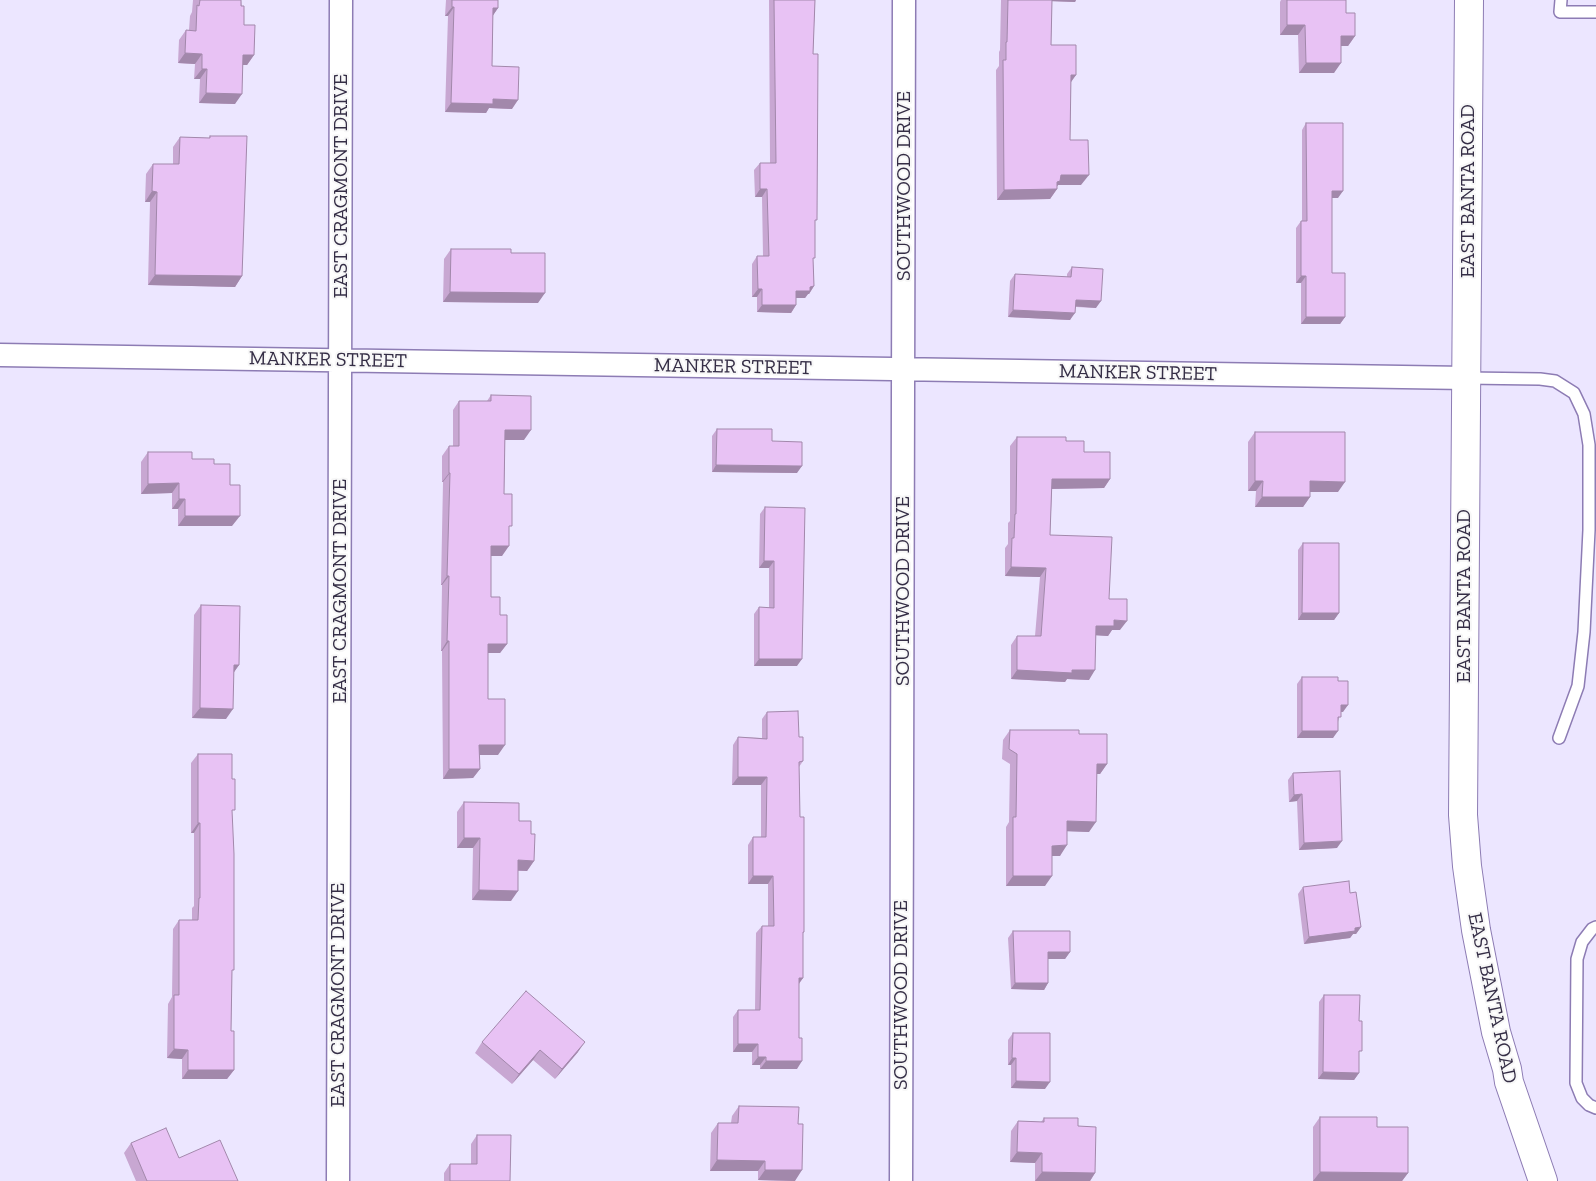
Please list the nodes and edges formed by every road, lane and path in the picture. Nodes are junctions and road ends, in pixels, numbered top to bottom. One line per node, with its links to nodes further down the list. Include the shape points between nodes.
1 (341, 0): 7 (street, EAST CRAGMONT DRIVE)
2 (904, 0): 8 (street, SOUTHWOOD DRIVE)
3 (1469, 0): 9 (street, EAST BANTA ROAD)
4 (1560, 0): 5 (lane, via 1560,12)
5 (1596, 12)
6 (0, 355): 7 (street, MANKER STREET)
7 (341, 360): 8 (street, MANKER STREET); 13 (street, EAST CRAGMONT DRIVE)
8 (903, 369): 9 (street, MANKER STREET); 14 (street, SOUTHWOOD DRIVE)
9 (1466, 378): 10 (lane, via 1555,381 1574,393 1584,414 1589,445 1584,632 1578,686); 15 (street, EAST BANTA ROAD, via 1463,815 1467,866 1496,1032 1514,1098)
10 (1559, 738)
11 (1596, 927): 12 (lane, via 1582,942 1577,959 1576,1001 1576,1083 1582,1098)
12 (1596, 1108)
13 (338, 1181)
14 (901, 1181)
15 (1543, 1181)

